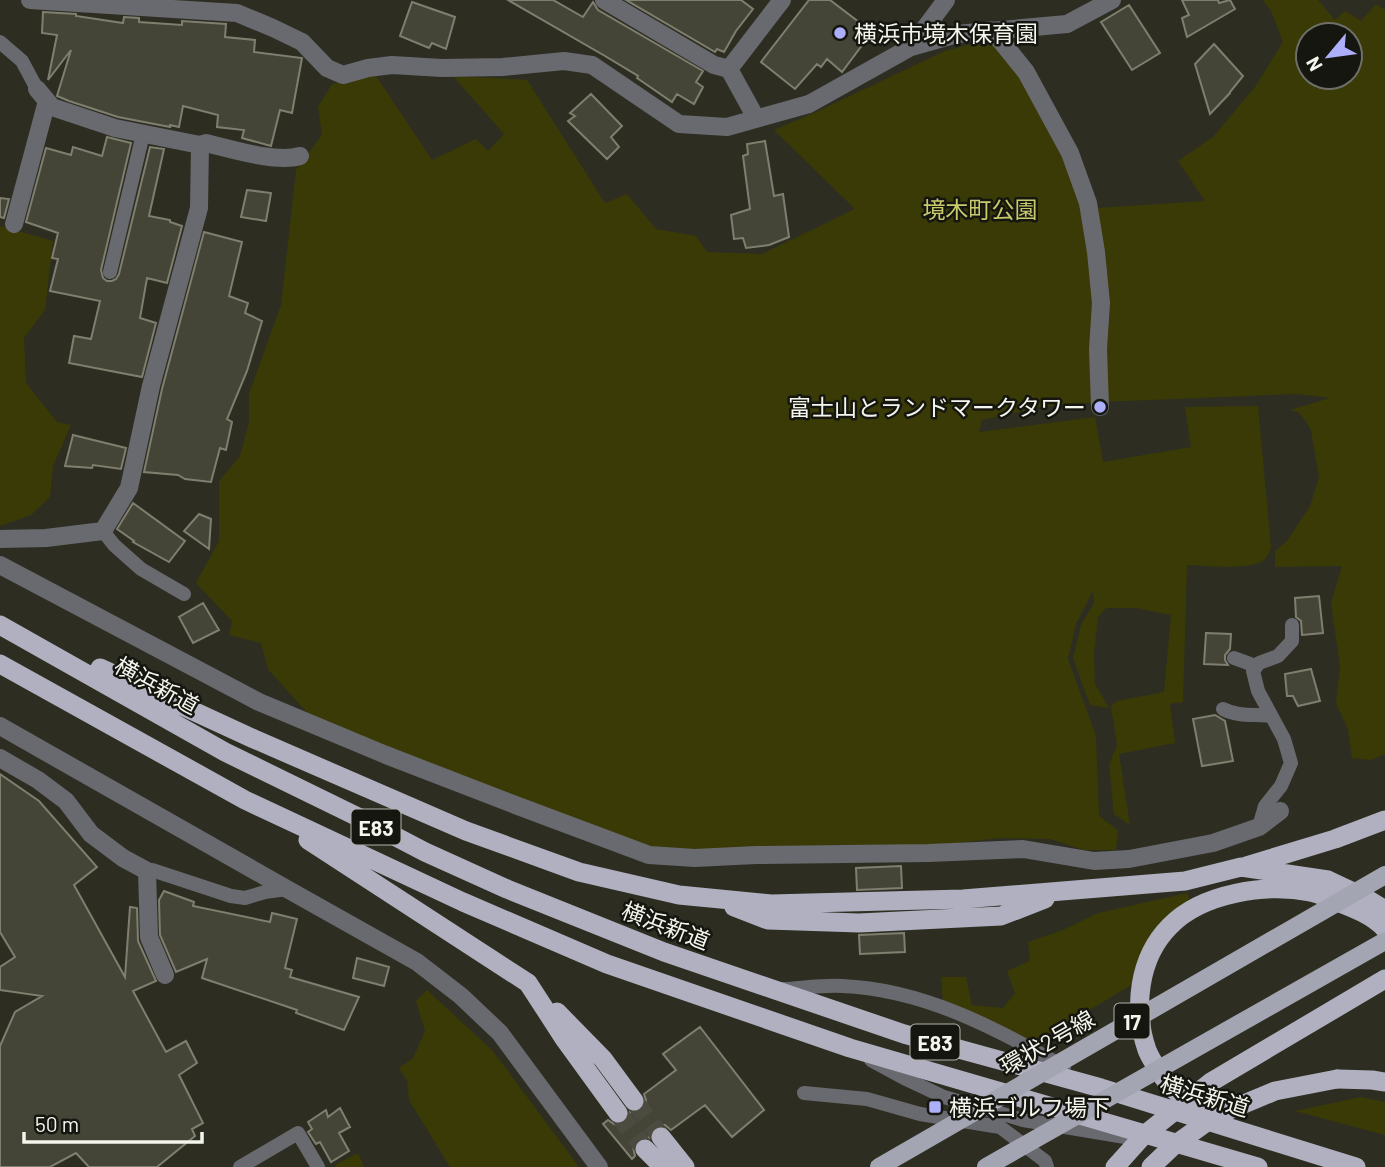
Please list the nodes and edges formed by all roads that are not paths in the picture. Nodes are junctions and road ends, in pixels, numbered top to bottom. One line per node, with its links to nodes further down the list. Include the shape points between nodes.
1 (30, 0): 11 (street, via 237,13 302,42 327,68 343,75 392,65 503,67 564,61 592,65 679,124 727,127)
2 (604, 0): 9 (street, via 714,65)
3 (946, 0): 8 (street)
4 (1112, 0): 6 (street, via 1068,24)
5 (781, 1): 9 (street)
6 (989, 30): 8 (street); 17 (street, via 1026,72 1070,153 1088,203 1101,303)
7 (0, 42): 10 (lane, via 22,61)
8 (911, 47): 11 (street, via 809,104)
9 (729, 69): 11 (street)
10 (42, 95): 12 (street, via 52,107); 15 (street)
11 (756, 118)
12 (143, 134): 13 (street); 16 (lane)
13 (200, 145): 14 (street, via 273,158); 18 (street, via 199,208 129,488)
14 (300, 156)
15 (14, 224)
16 (110, 272)
17 (1100, 407)
18 (103, 531): 19 (street); 21 (lane, via 141,569)
19 (0, 539)
20 (0, 565): 34 (street, via 260,702 649,855 695,858 1023,849 1094,861 1213,843)
21 (184, 594)
22 (0, 624): 35 (highway, via 466,831 579,872 679,895 771,904 963,899 1185,881); 44 (highway, 横浜新道 / E83, via 225,752 425,852 663,952)
23 (1292, 625): 26 (lane, via 1292,641 1278,656)
24 (1234, 658): 26 (lane)
25 (0, 664): 31 (highway, E83)
26 (1256, 666): 28 (lane, via 1258,691)
27 (1223, 709): 28 (lane)
28 (1271, 716): 34 (lane, via 1291,763 1265,806)
29 (0, 726): 38 (street)
30 (0, 758): 36 (street, via 66,801 91,834)
31 (245, 800): 48 (highway, via 528,983 603,1059); 62 (highway, E83, via 607,964 850,1048)
32 (1280, 811): 34 (street)
33 (1385, 820): 35 (highway)
34 (1259, 827)
35 (1241, 867): 39 (highway, via 1328,880)
36 (147, 871): 38 (lane, via 245,898); 42 (street, via 149,937)
37 (1385, 874): 57 (main road, 環状2号線 / 17, bridge)
38 (287, 889): 54 (street, via 417,962 461,996 499,1033)
39 (1385, 910)
40 (1385, 929): 49 (highway, via 1377,920 1312,892 1279,888 1238,893 1199,905 1171,925 1155,944 1139,994 1148,1052 1171,1089)
41 (1385, 941): 58 (main road, 17, bridge)
42 (165, 975)
43 (1385, 979): 60 (highway, bridge, via 1211,1082 1143,1136)
44 (771, 989): 46 (highway, 横浜新道 / E83, via 904,1034); 46 (lane, via 842,986 899,993 947,1008)
45 (1385, 1082): 61 (highway, bridge, via 1337,1079 1275,1091 1215,1116)
46 (1101, 1088): 49 (highway, 横浜新道 / E83)
47 (804, 1093): 59 (lane, via 867,1099 920,1114 1000,1127)
48 (626, 1107)
49 (1248, 1133): 63 (highway, 横浜新道 / E83)
50 (661, 1137): 56 (highway)
51 (645, 1149): 55 (highway)
52 (240, 1167): 53 (lane, via 298,1133)
53 (318, 1167)
54 (599, 1167)
55 (663, 1167)
56 (685, 1167)
57 (879, 1167)
58 (986, 1167)
59 (1047, 1167)
60 (1115, 1167)
61 (1151, 1167)
62 (1258, 1167)
63 (1356, 1167)

